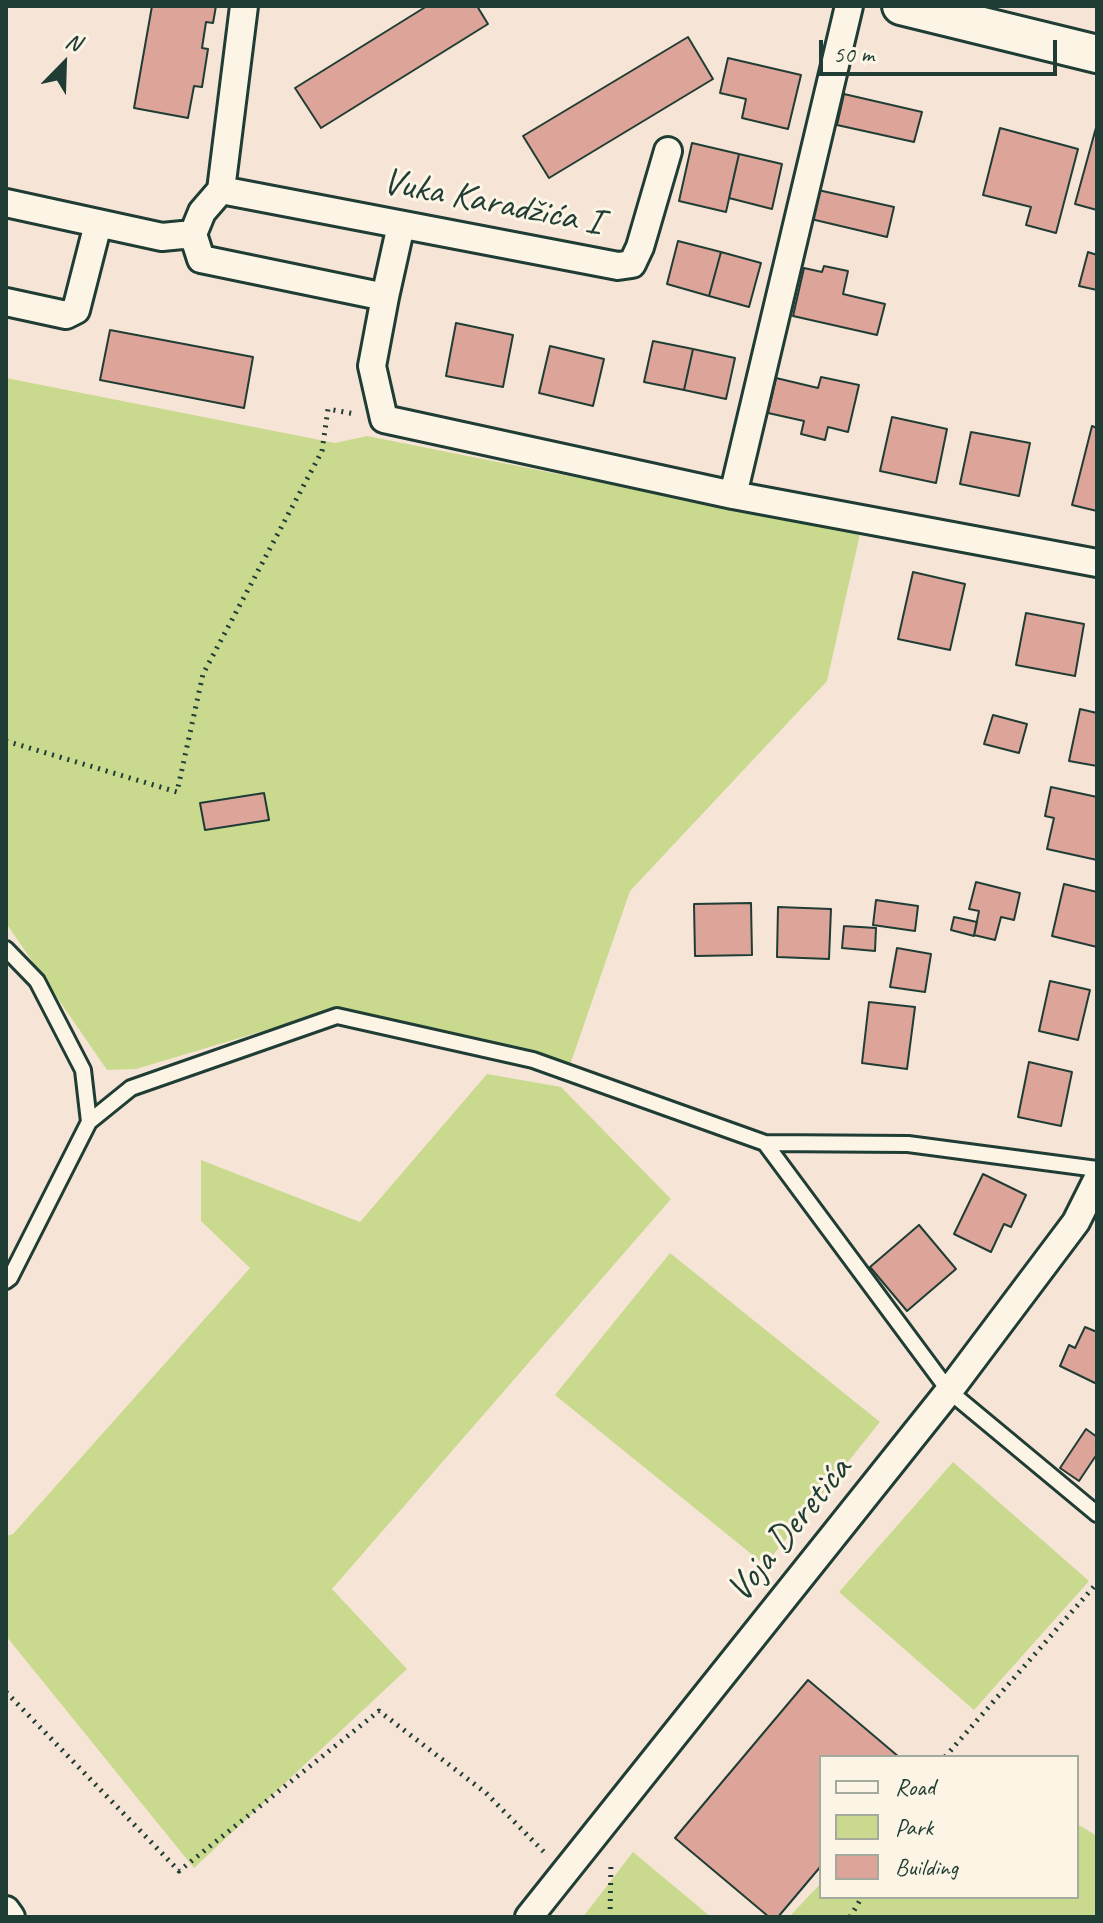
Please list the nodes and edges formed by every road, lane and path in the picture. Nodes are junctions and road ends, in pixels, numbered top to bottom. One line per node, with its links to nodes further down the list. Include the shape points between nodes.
1 (244, 6): 7 (street)
2 (849, 6): 15 (street)
3 (901, 6): 4 (street)
4 (1009, 20): 5 (street)
5 (1097, 54)
6 (668, 151): 10 (street, Vuka Karadžića I, via 632,264 618,266)
7 (221, 190): 10 (street, Vuka Karadžića I); 11 (street, via 202,212)
8 (6, 203): 9 (street)
9 (98, 224): 11 (street, via 162,237); 13 (street, via 76,310 66,315)
10 (401, 225): 12 (street)
11 (193, 234): 12 (street, via 201,259)
12 (385, 297): 14 (street, via 372,366)
13 (6, 302)
14 (384, 419): 15 (street); 17 (path, via 328,409 322,451 203,674 177,792)
15 (733, 495): 16 (street)
16 (1097, 563)
17 (6, 741)
18 (6, 949): 19 (lane, via 37,981 83,1070)
19 (89, 1122): 20 (lane, via 131,1088 337,1016 533,1060); 23 (lane)
20 (765, 1143): 21 (lane, via 908,1144); 24 (lane)
21 (1097, 1169)
22 (1097, 1180): 24 (street, Voja Deretića, via 1076,1222)
23 (6, 1281)
24 (949, 1391): 25 (lane); 29 (street, Voja Deretića)
25 (1097, 1514)
26 (1097, 1583): 28 (path)
27 (6, 1692): 29 (path, via 179,1871 379,1711 486,1793)
28 (947, 1755)
29 (564, 1873): 33 (street, Voja Deretića)
30 (861, 1899): 34 (path)
31 (6, 1910): 32 (street)
32 (11, 1917)
33 (529, 1917)
34 (850, 1917)

